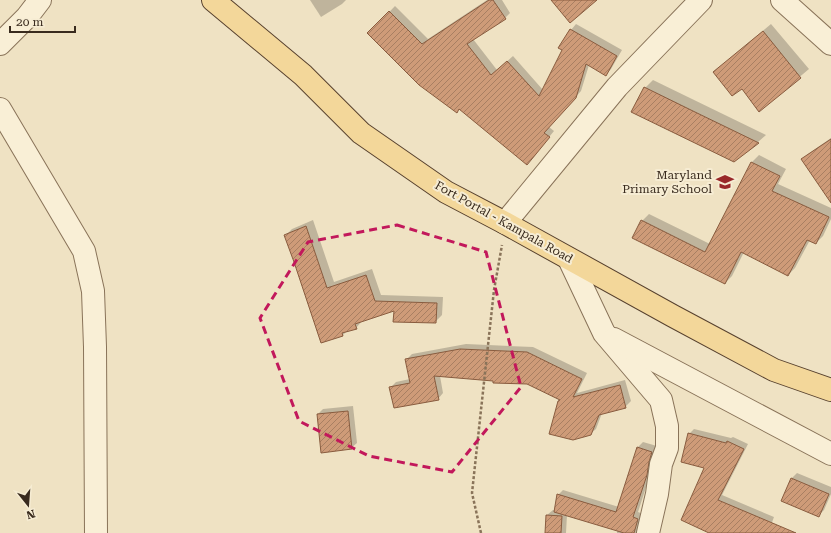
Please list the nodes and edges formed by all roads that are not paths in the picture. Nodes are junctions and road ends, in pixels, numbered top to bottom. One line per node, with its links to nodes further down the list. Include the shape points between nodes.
1 (40, 0): 5 (street, via 28,17)
2 (213, 0): 8 (main road, Fort Portal - Kampala Road, via 303,75 361,134 446,192)
3 (701, 0): 8 (street, via 617,88)
4 (782, 0): 6 (street)
5 (0, 44)
6 (831, 44)
7 (0, 109): 13 (street, via 84,251 93,291)
8 (505, 223): 9 (main road, Fort Portal - Kampala Road)
9 (569, 259): 10 (street); 11 (main road, Fort Portal - Kampala Road, via 774,370)
10 (604, 334): 12 (street); 14 (street, via 661,400 667,426 666,448)
11 (831, 390)
12 (831, 454)
13 (96, 533)
14 (648, 533)

